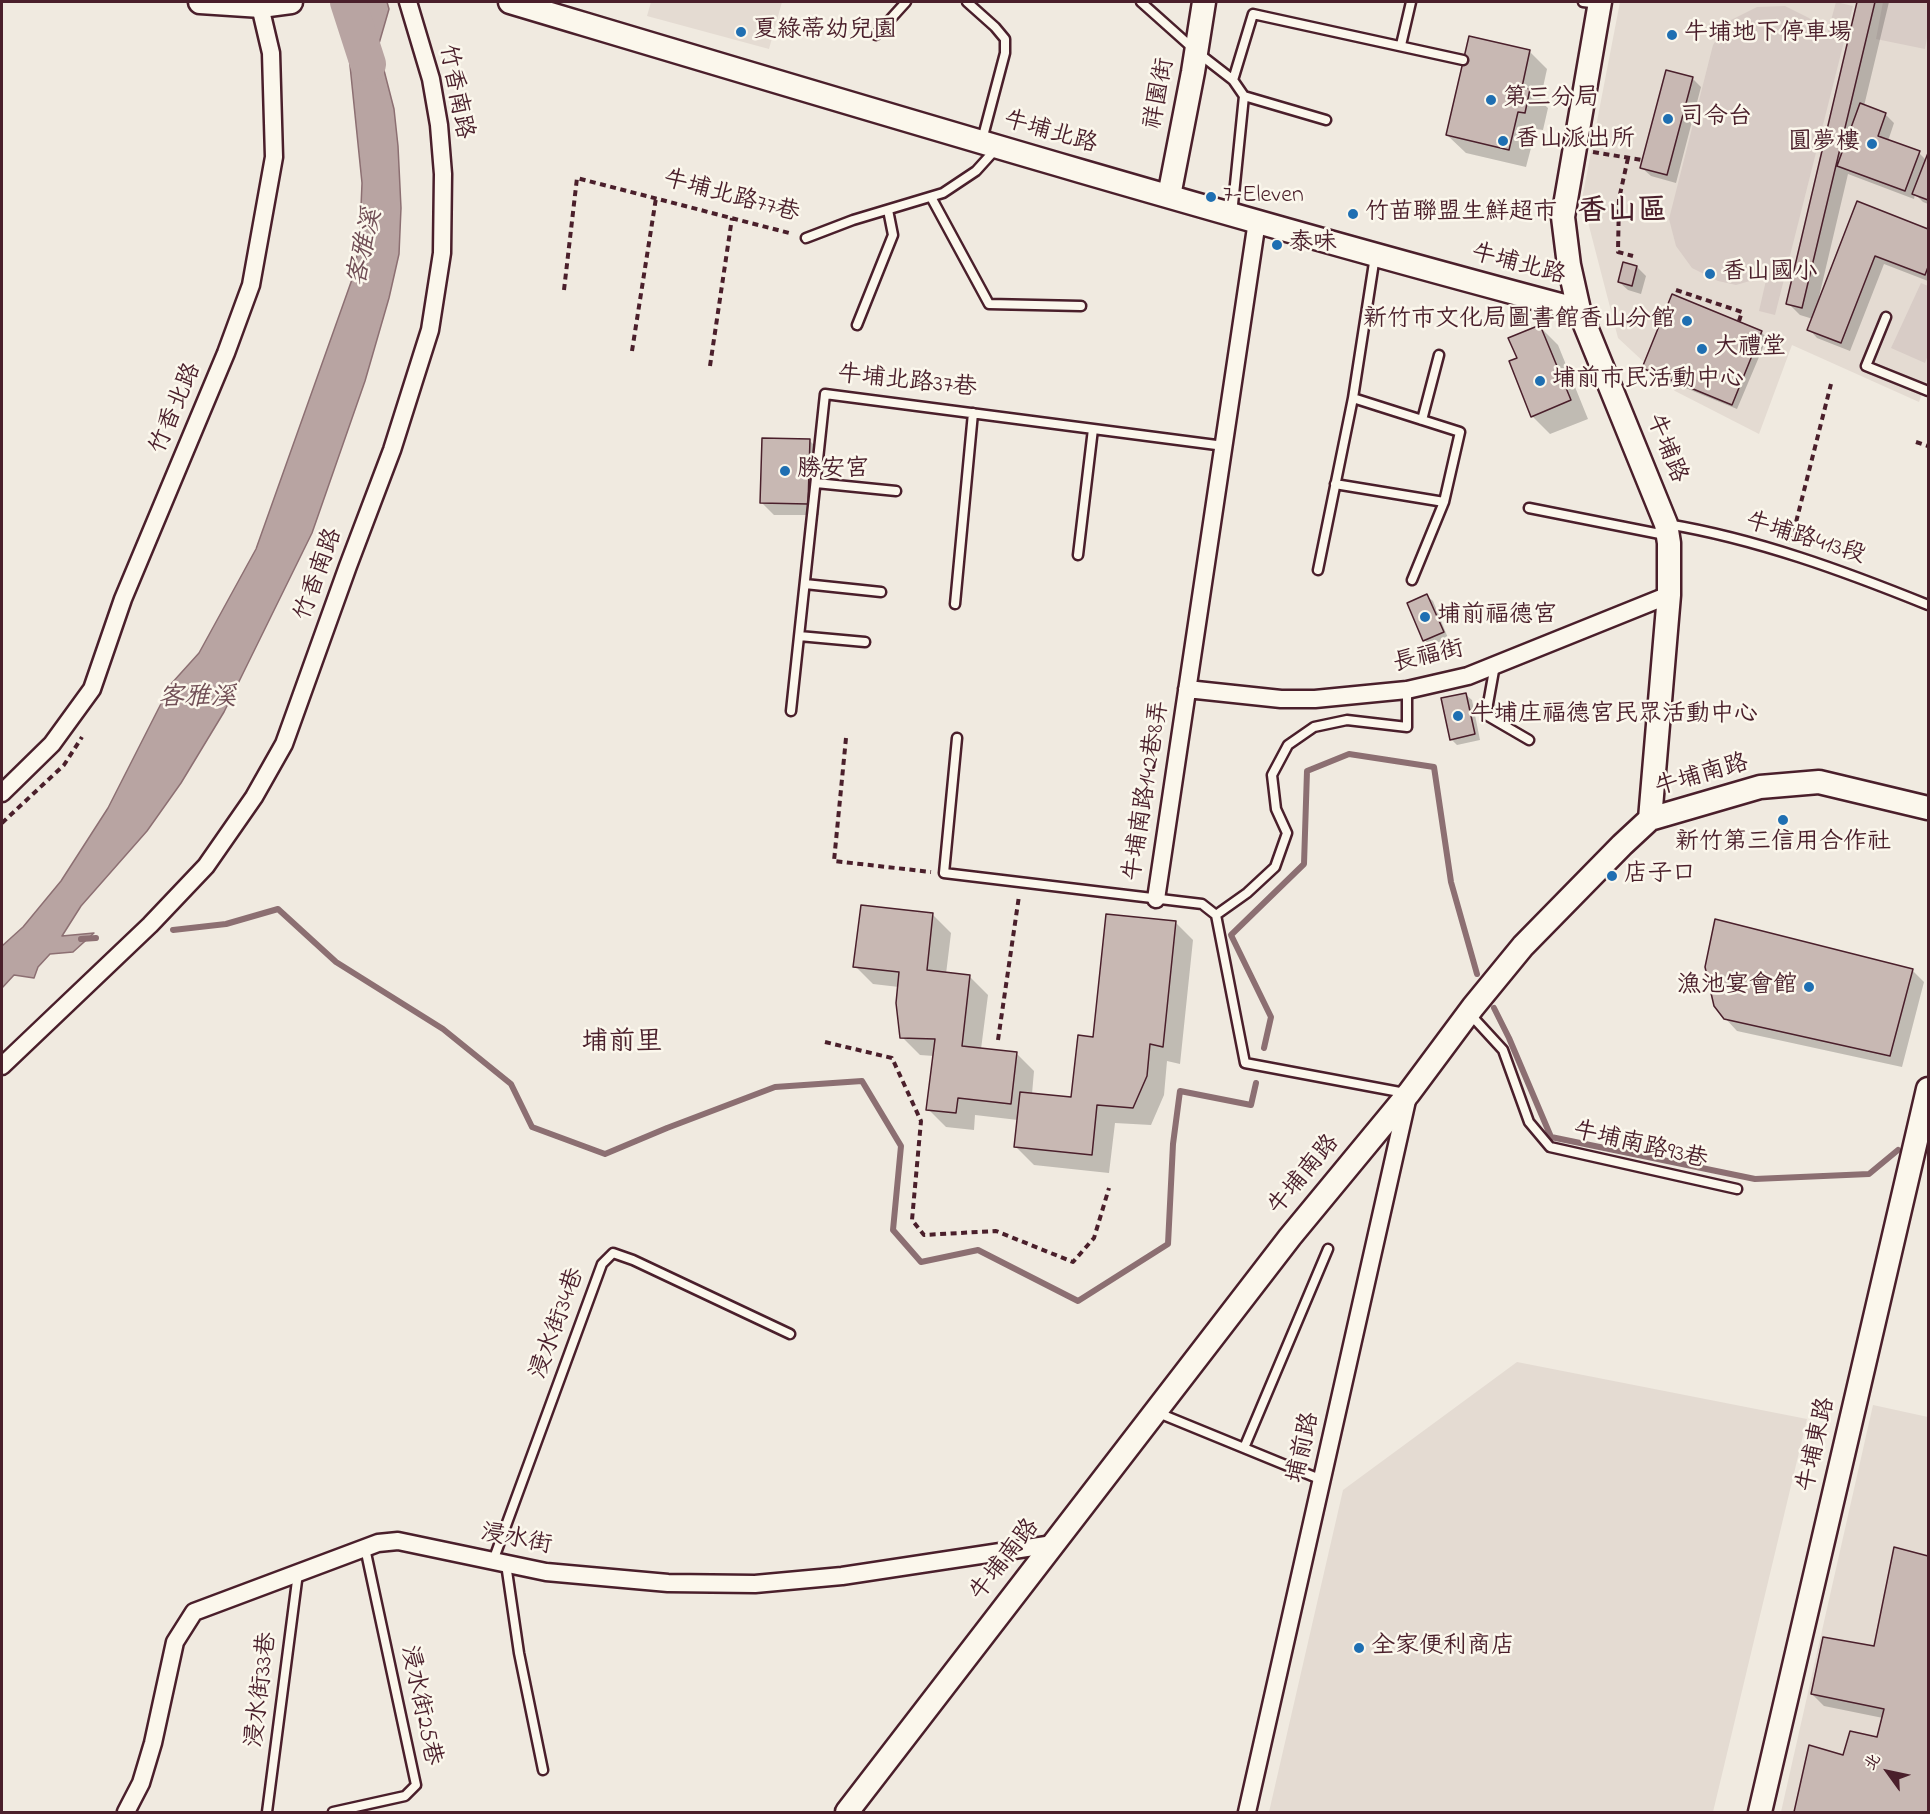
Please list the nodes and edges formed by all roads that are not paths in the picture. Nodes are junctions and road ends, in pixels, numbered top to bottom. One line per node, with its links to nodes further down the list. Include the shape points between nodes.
1 (200, 2): 11 (street)
2 (291, 2): 11 (street)
3 (408, 2): 66 (street, 竹香南路, via 431,79 443,174 442,253 430,330 393,450 284,744 254,797 206,866)
4 (510, 2): 19 (street, 牛埔北路)
5 (906, 2): 12 (lane)
6 (967, 2): 19 (lane, via 1005,39)
7 (1141, 2): 14 (lane)
8 (1204, 2): 14 (street, 祥園街)
9 (1411, 2): 13 (lane)
10 (1594, 2): 28 (street, 牛埔路, via 1563,217)
11 (259, 3): 60 (street, 竹香北路, via 271,53 274,156 251,285 123,599 92,689 52,744)
12 (876, 35)
13 (1401, 45): 15 (lane); 16 (lane, via 1253,14)
14 (1197, 52): 16 (lane); 20 (street, 祥園街)
15 (1463, 60)
16 (1233, 80): 17 (lane)
17 (1244, 96): 18 (lane); 23 (lane)
18 (1326, 120)
19 (989, 145): 20 (street, 牛埔北路); 21 (lane, 牛埔北路77巷, via 976,171)
20 (1169, 196): 23 (street, 牛埔北路)
21 (932, 197): 22 (lane, 牛埔北路77巷); 27 (lane, via 989,304)
22 (888, 210): 25 (lane, 牛埔北路77巷); 30 (lane, via 893,235)
23 (1232, 214): 24 (street, 牛埔北路)
24 (1257, 221): 26 (street, 牛埔北路); 37 (street)
25 (806, 238)
26 (1375, 256): 28 (street, 牛埔北路); 33 (lane)
27 (1081, 306)
28 (1579, 310): 43 (street, 牛埔路)
29 (1886, 317): 32 (lane, via 1866,366)
30 (857, 325)
31 (1439, 355): 35 (lane)
32 (1929, 391)
33 (1353, 398): 35 (lane); 39 (lane)
34 (973, 413): 36 (lane, 牛埔北路37巷); 38 (lane, 牛埔北路37巷, via 825,394); 50 (lane)
35 (1422, 420): 41 (lane, via 1460,432)
36 (1093, 429): 37 (lane, 牛埔北路37巷); 44 (lane)
37 (1224, 446): 55 (street)
38 (816, 483): 40 (lane); 47 (lane, 牛埔北路37巷)
39 (1335, 484): 41 (lane); 45 (lane)
40 (896, 491)
41 (1444, 502): 46 (lane)
42 (1529, 508): 43 (lane, 牛埔路413段)
43 (1667, 530): 49 (street, 牛埔路); 51 (lane, 牛埔路413段, via 1712,531 1857,576)
44 (1078, 555)
45 (1318, 570)
46 (1412, 580)
47 (805, 584): 48 (lane); 52 (lane, 牛埔北路37巷)
48 (881, 592)
49 (1669, 595): 54 (street, 長福街); 62 (street, 牛埔路)
50 (955, 604)
51 (1929, 605)
52 (799, 636): 53 (lane); 57 (lane, 牛埔北路37巷)
53 (865, 642)
54 (1495, 665): 56 (street, 長福街, via 1468,676); 59 (lane, via 1486,715)
55 (1187, 689): 56 (street, 長福街, via 1281,699); 63 (street, 牛埔南路142巷8弄)
56 (1407, 690): 64 (lane, via 1407,727 1347,720 1314,727 1288,745 1272,775 1276,808 1287,833 1275,867 1248,893)
57 (791, 711)
58 (957, 738): 63 (lane, via 944,873)
59 (1529, 740)
60 (2, 793)
61 (1929, 808): 62 (street, 牛埔南路, via 1819,782 1760,787)
62 (1650, 819): 65 (street, 牛埔南路, via 1523,946)
63 (1156, 900): 64 (lane, via 1202,904)
64 (1216, 915): 68 (lane, via 1245,1063)
65 (1468, 1012): 68 (street, 牛埔南路); 69 (lane, 牛埔南路93巷, via 1503,1050 1529,1122 1550,1147)
66 (2, 1066)
67 (1929, 1089): 85 (street, 牛埔東路)
68 (1409, 1093): 72 (street, 牛埔南路, via 1290,1237); 74 (street, 埔前路)
69 (1737, 1189)
70 (1328, 1249): 73 (lane)
71 (790, 1334): 77 (lane, 浸水街34巷, via 614,1253 602,1264)
72 (1156, 1413): 73 (lane); 75 (street, 牛埔南路)
73 (1245, 1448): 74 (lane)
74 (1322, 1480): 84 (street, 埔前路)
75 (1053, 1544): 77 (street, 浸水街, via 842,1576 755,1584 668,1583 546,1572); 83 (street, 牛埔南路)
76 (365, 1548): 77 (street, 浸水街, via 398,1541); 78 (street, 浸水街); 82 (lane, 浸水街25巷, via 416,1785 405,1796)
77 (500, 1562): 79 (lane)
78 (297, 1573): 80 (street, 浸水街, via 194,1612 175,1642 153,1743 141,1783); 81 (lane, 浸水街33巷)
79 (543, 1770)
80 (126, 1812)
81 (267, 1812)
82 (333, 1812)
83 (847, 1812)
84 (1247, 1812)
85 (1760, 1812)

